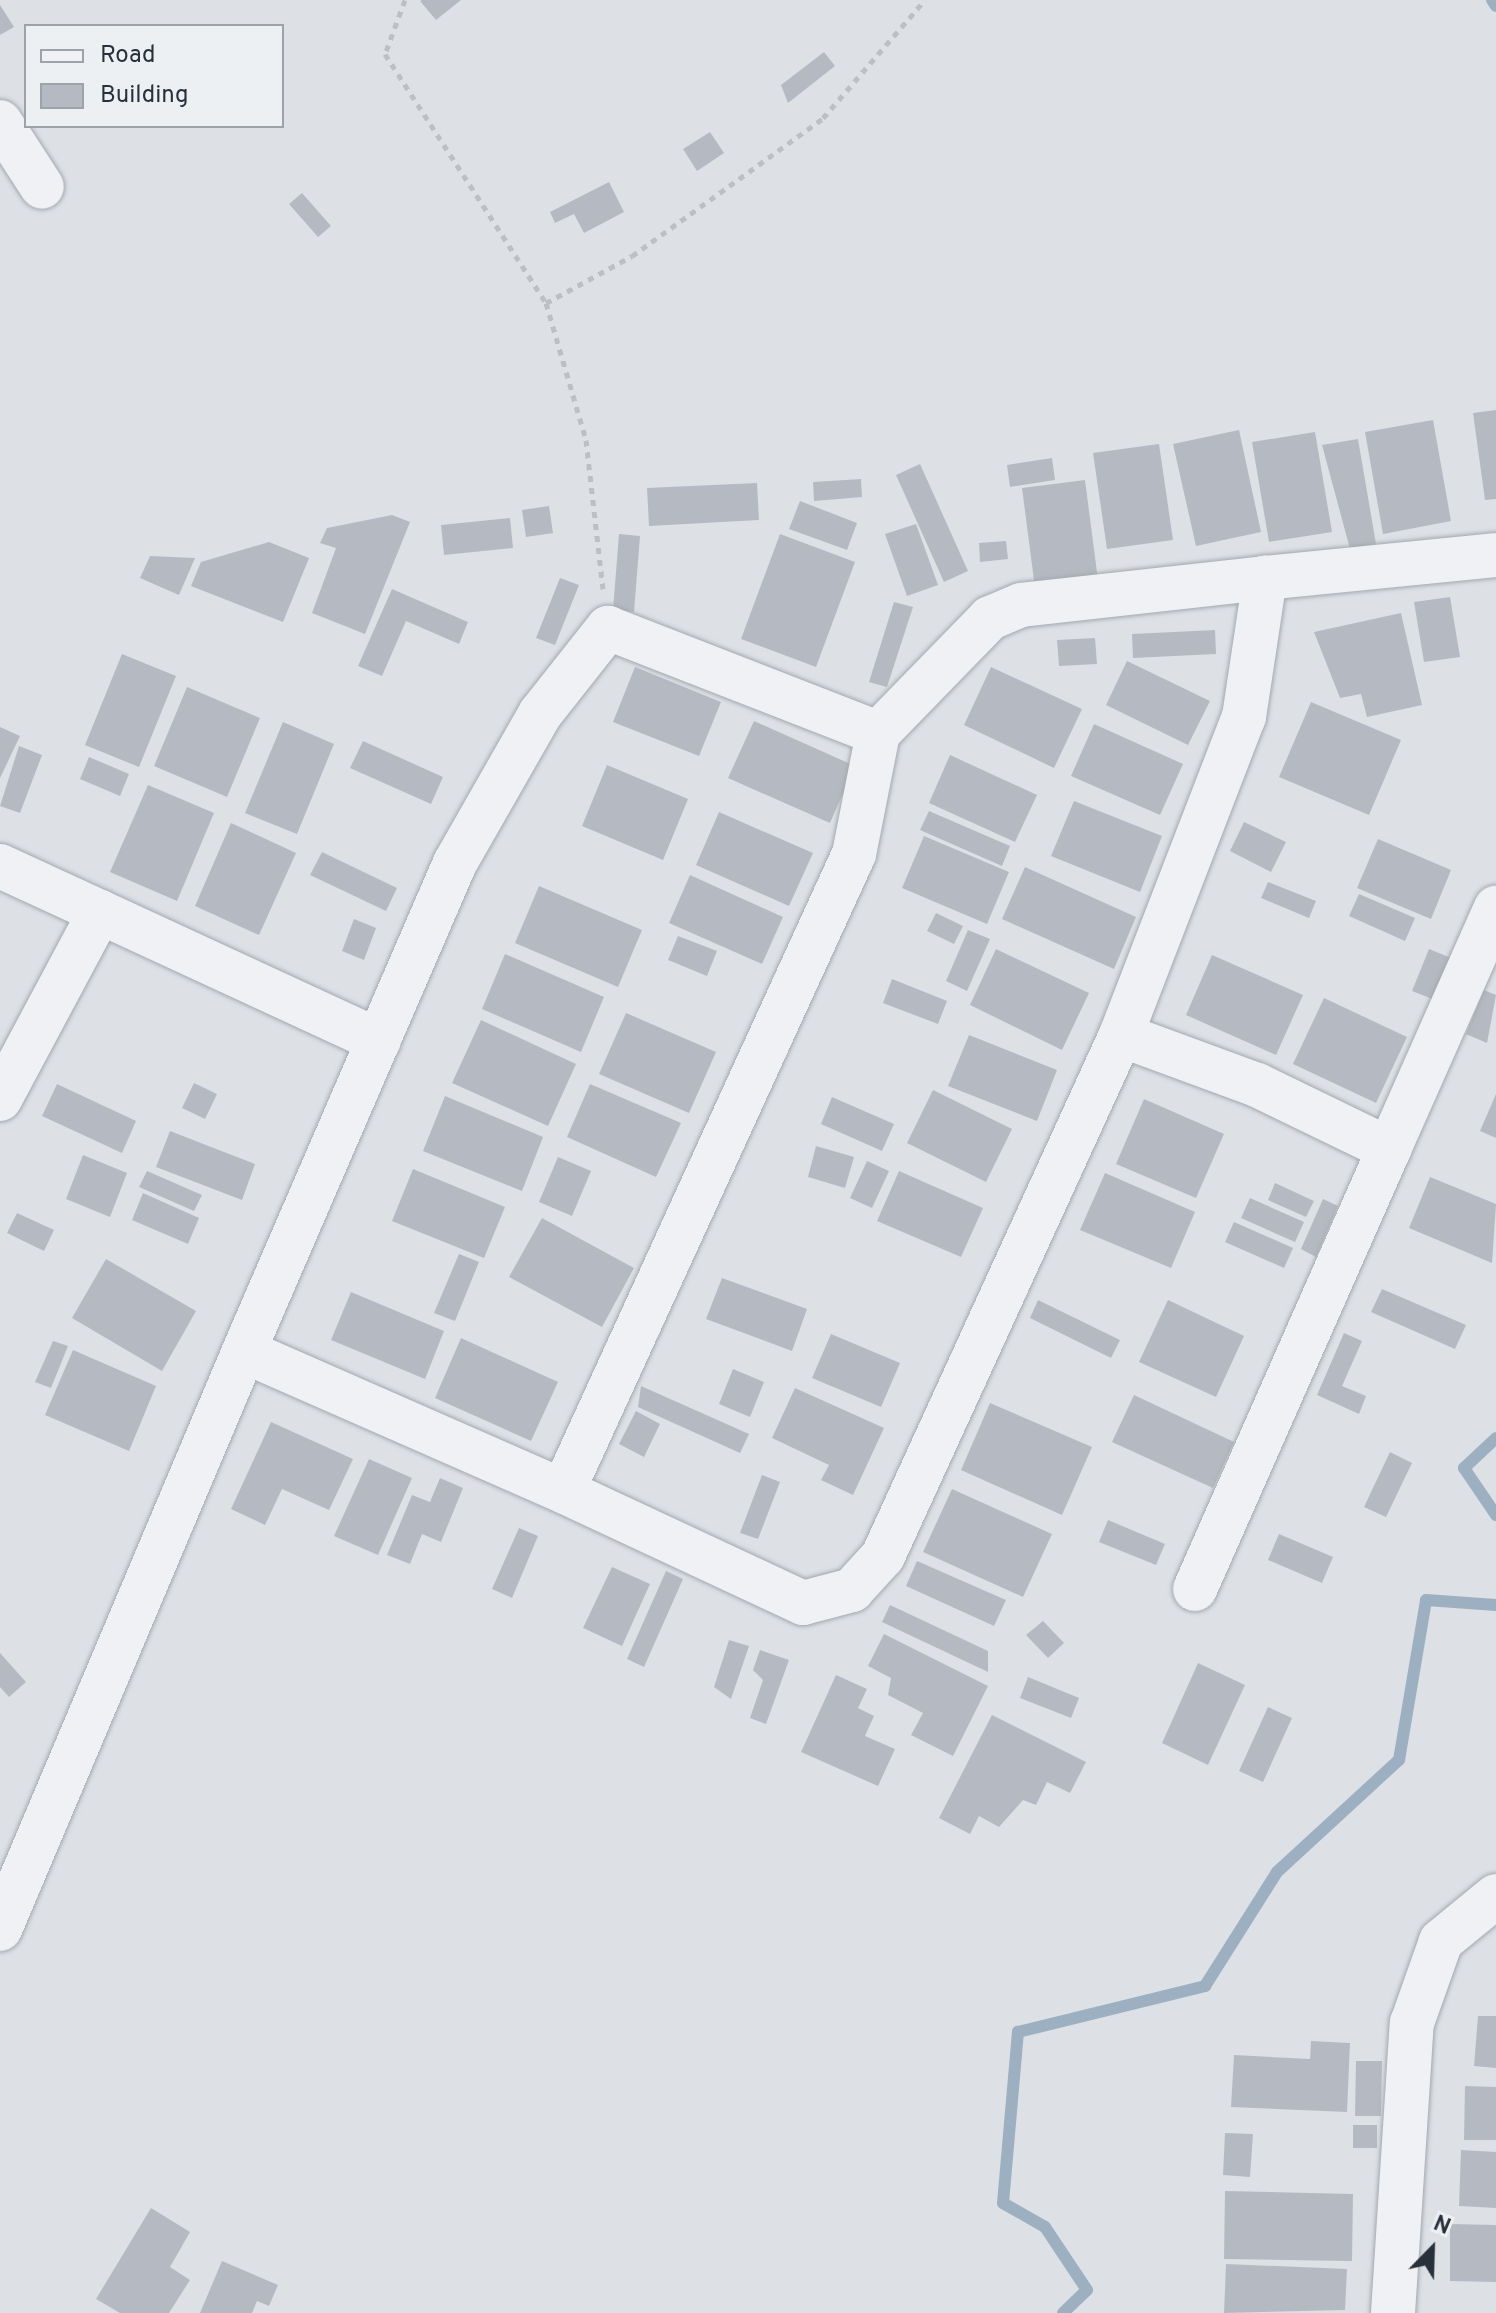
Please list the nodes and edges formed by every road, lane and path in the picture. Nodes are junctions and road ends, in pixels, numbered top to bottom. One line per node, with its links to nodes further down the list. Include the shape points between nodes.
1 (405, 0): 5 (path, via 385,54)
2 (925, 0): 5 (path, via 823,118 644,248)
3 (0, 122): 4 (street)
4 (42, 187)
5 (546, 303): 8 (path, via 586,440)
6 (1496, 555): 7 (street)
7 (1265, 578): 9 (street, via 1021,605 970,636); 13 (street, via 1244,717)
8 (608, 628): 9 (street); 14 (street, via 540,714 455,863)
9 (878, 733): 18 (street, via 854,854)
10 (0, 866): 12 (street)
11 (1496, 908): 16 (street)
12 (100, 912): 14 (street); 15 (street)
13 (1121, 1035): 16 (street, via 1257,1085); 18 (street, via 883,1556 852,1590 803,1603)
14 (379, 1041): 17 (street)
15 (0, 1099)
16 (1389, 1149): 19 (street)
17 (244, 1351): 18 (street); 21 (street)
18 (563, 1491)
19 (1195, 1589)
20 (1496, 1896): 22 (street, via 1441,1941 1412,2023)
21 (0, 1929)
22 (1393, 2313)

